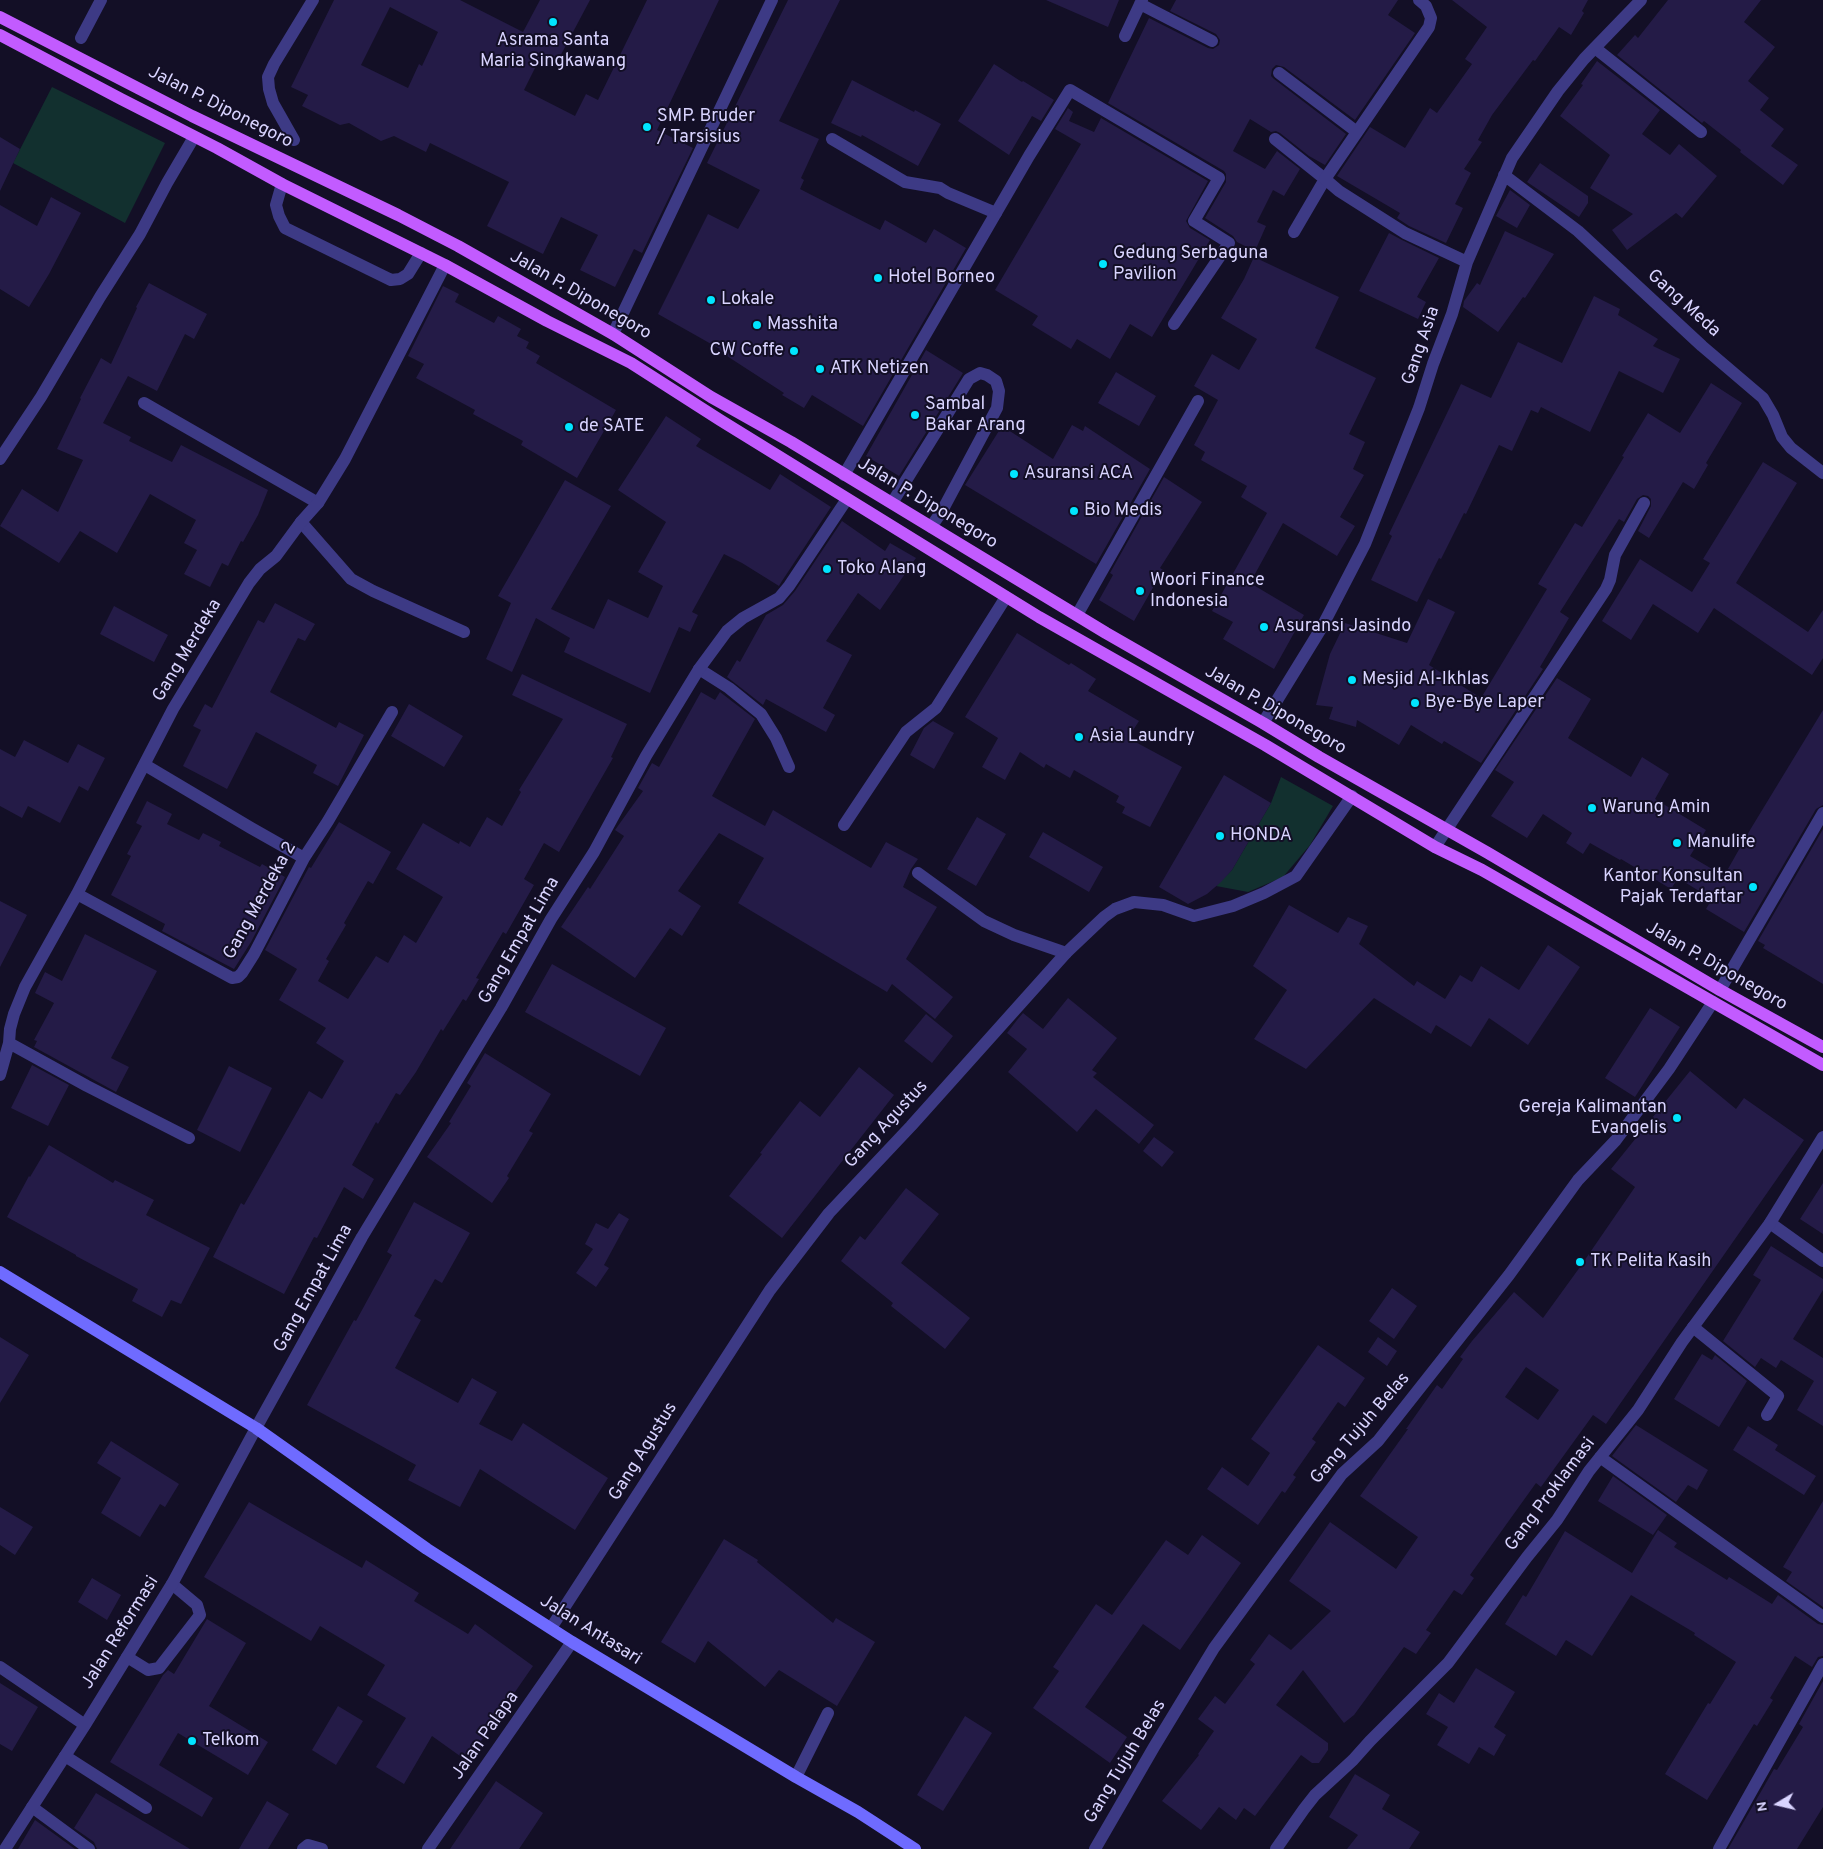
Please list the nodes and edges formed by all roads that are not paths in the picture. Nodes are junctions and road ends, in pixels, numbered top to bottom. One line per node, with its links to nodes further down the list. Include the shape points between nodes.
1 (101, 0): 10 (street)
2 (313, 0): 19 (street, via 268,77 273,103)
3 (772, 0): 31 (street)
4 (1419, 0): 14 (street, via 1431,18 1429,27)
5 (1641, 0): 12 (street, Gang Asia)
6 (1141, 2): 9 (street); 11 (street)
7 (0, 17): 24 (main road, Jalan P. Diponegoro, via 192,116)
8 (0, 34): 16 (main road, Jalan P. Diponegoro)
9 (1125, 36)
10 (81, 38)
11 (1212, 41)
12 (1595, 48): 15 (street); 20 (street, Gang Asia, via 1558,91)
13 (1278, 73): 14 (street)
14 (1357, 132): 21 (street)
15 (1701, 132)
16 (194, 137): 22 (main road, Jalan P. Diponegoro); 34 (street, via 140,234)
17 (832, 139): 23 (street, via 905,182 940,188)
18 (1275, 139): 21 (street)
19 (294, 140)
20 (1504, 175): 28 (street, Gang Asia); 35 (street, Gang Meda, via 1578,231 1763,398 1782,437)
21 (1325, 179): 25 (street); 28 (street, via 1405,233)
22 (282, 184): 26 (main road, Jalan P. Diponegoro); 27 (street, via 276,205 285,228 391,280 408,274)
23 (996, 213): 30 (street, via 1070,90 1219,178 1194,221 1229,243); 36 (street)
24 (398, 215): 26 (main road); 31 (main road, Jalan P. Diponegoro)
25 (1294, 232)
26 (388, 236): 27 (main road, Jalan P. Diponegoro)
27 (421, 253): 29 (main road, Jalan P. Diponegoro)
28 (1466, 262): 48 (street, Gang Asia, via 1452,314 1419,408 1365,544 1322,627)
29 (445, 265): 37 (main road, Jalan P. Diponegoro, via 631,363); 40 (street, Gang Merdeka, via 349,451)
30 (1174, 324)
31 (613, 334): 36 (main road, Jalan P. Diponegoro)
32 (1198, 402): 44 (street)
33 (144, 403): 40 (street)
34 (0, 458)
35 (1823, 473)
36 (844, 476): 38 (main road, Jalan P. Diponegoro)
37 (847, 499): 43 (main road, Jalan P. Diponegoro); 46 (street, Gang Empat Lima, via 789,586 778,598 726,631)
38 (892, 503): 42 (main road, Jalan P. Diponegoro); 42 (street, via 970,378 987,375 996,381 999,392 997,408)
39 (1644, 503): 54 (street, via 1616,555 1606,589)
40 (318, 504): 41 (street, Gang Merdeka)
41 (301, 522): 45 (street, via 351,579); 49 (street, Gang Merdeka, via 276,556 248,583 173,709)
42 (931, 527): 44 (main road, Jalan P. Diponegoro)
43 (1006, 597): 51 (main road, Jalan P. Diponegoro); 53 (street, via 936,708 906,732)
44 (1077, 615): 48 (main road, Jalan P. Diponegoro)
45 (464, 632)
46 (699, 669): 50 (street, via 761,714); 73 (street, Gang Empat Lima, via 646,756 594,852 362,1237)
47 (392, 712): 56 (street, Gang Merdeka 2)
48 (1263, 723): 54 (main road, Jalan P. Diponegoro)
49 (145, 765): 56 (street); 58 (street, Gang Merdeka)
50 (789, 767)
51 (1352, 796): 55 (main road, Jalan P. Diponegoro); 59 (street, Gang Agustus, via 1296,876 1233,906 1194,916 1162,905 1134,902 1104,917)
52 (1823, 813): 60 (street)
53 (844, 825)
54 (1447, 830): 55 (street); 60 (main road, Jalan P. Diponegoro)
55 (1435, 847): 61 (main road, Jalan P. Diponegoro, via 1482,870)
56 (304, 858): 58 (street, Gang Merdeka 2, via 254,954 242,973 232,978)
57 (918, 873): 59 (street, via 984,921)
58 (77, 894): 62 (street, Gang Merdeka, via 25,987 14,1014)
59 (1066, 953): 77 (street, Gang Agustus, via 828,1213 775,1282)
60 (1720, 990): 63 (main road, Jalan P. Diponegoro)
61 (1713, 1002): 64 (main road, Jalan P. Diponegoro); 94 (street, Gang Tujuh Belas, via 1669,1069 1616,1140 1578,1180 1509,1275 1378,1441 1342,1474 1214,1648)
62 (9, 1043): 65 (street, Gang Merdeka); 67 (street)
63 (1823, 1047)
64 (1823, 1065)
65 (0, 1075)
66 (1823, 1137): 68 (street, Gang Proklamasi)
67 (189, 1138)
68 (1770, 1223): 69 (street); 71 (street, Gang Proklamasi)
69 (1823, 1261)
70 (0, 1272): 73 (street, Jalan Antasari)
71 (1693, 1327): 72 (street, via 1778,1396); 74 (street, Gang Proklamasi, via 1638,1410)
72 (1767, 1415)
73 (256, 1428): 75 (street, Jalan Reformasi); 77 (street, Jalan Antasari, via 427,1549)
74 (1600, 1457): 76 (street); 95 (street, Gang Proklamasi, via 1557,1520 1448,1663 1315,1795)
75 (172, 1584): 79 (street, Jalan Reformasi); 79 (street, via 197,1605 200,1616 159,1668 148,1670)
76 (1823, 1617)
77 (551, 1628): 78 (street, Jalan Antasari)
78 (572, 1642): 85 (street, Jalan Antasari); 92 (street, Jalan Palapa)
79 (127, 1657): 83 (street, Jalan Reformasi)
80 (1823, 1664): 96 (street)
81 (0, 1668): 83 (street)
82 (828, 1713): 85 (street)
83 (85, 1725): 84 (street, Jalan Reformasi)
84 (65, 1756): 86 (street, Jalan Reformasi); 87 (street)
85 (796, 1777): 93 (street, Jalan Antasari)
86 (32, 1808): 88 (street, Jalan Reformasi); 89 (street)
87 (146, 1808)
88 (5, 1849)
89 (89, 1849)
90 (303, 1849): 91 (street, via 308,1845)
91 (322, 1849)
92 (428, 1849)
93 (915, 1849)
94 (1095, 1849)
95 (1276, 1849)
96 (1719, 1849)

